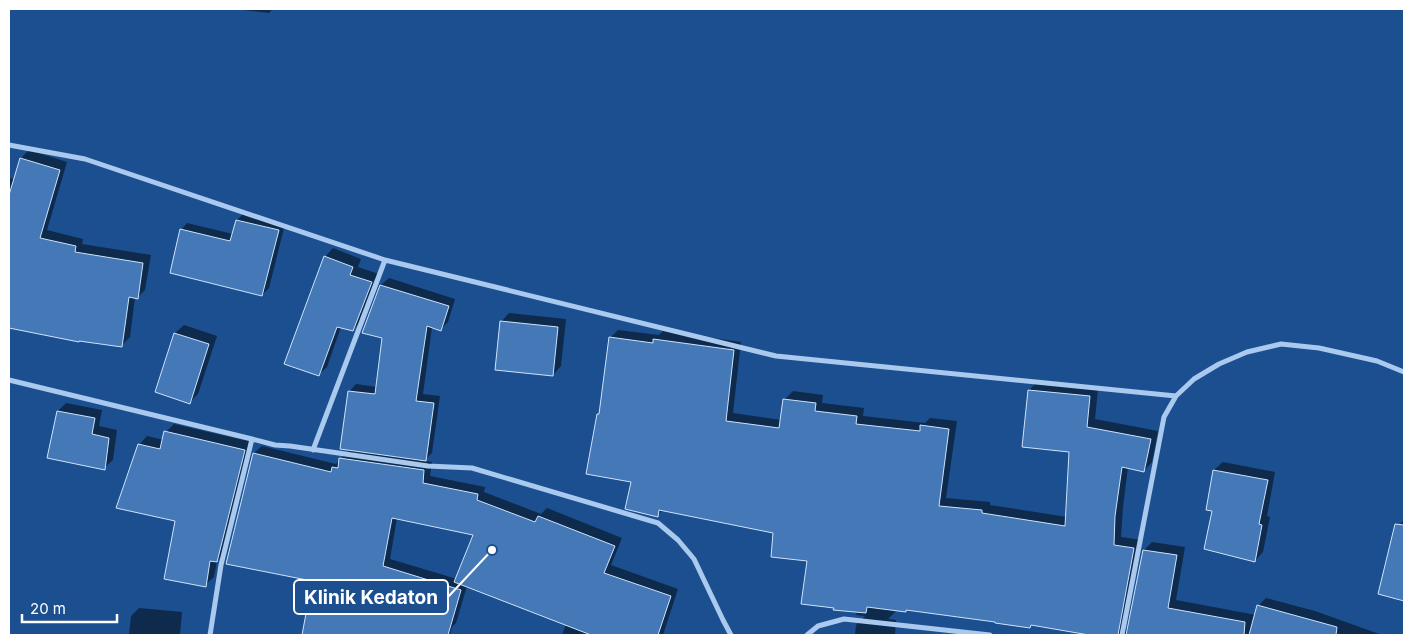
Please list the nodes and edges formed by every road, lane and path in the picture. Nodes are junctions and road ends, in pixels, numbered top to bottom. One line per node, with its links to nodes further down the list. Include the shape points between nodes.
1 (9, 145): 2 (street, via 85,158)
2 (385, 260): 5 (street, via 776,356); 7 (street)
3 (1404, 372): 5 (street, via 1377,361 1319,348 1281,344 1247,352 1219,364 1194,379)
4 (9, 380): 6 (street)
5 (1176, 396): 12 (street, via 1164,417)
6 (252, 439): 7 (street); 8 (street, via 221,566)
7 (313, 450): 9 (street, via 428,466 472,468 658,523 694,559)
8 (210, 635)
9 (731, 635)
10 (807, 635): 11 (street, via 818,626 844,619)
11 (990, 635)
12 (1122, 635)

